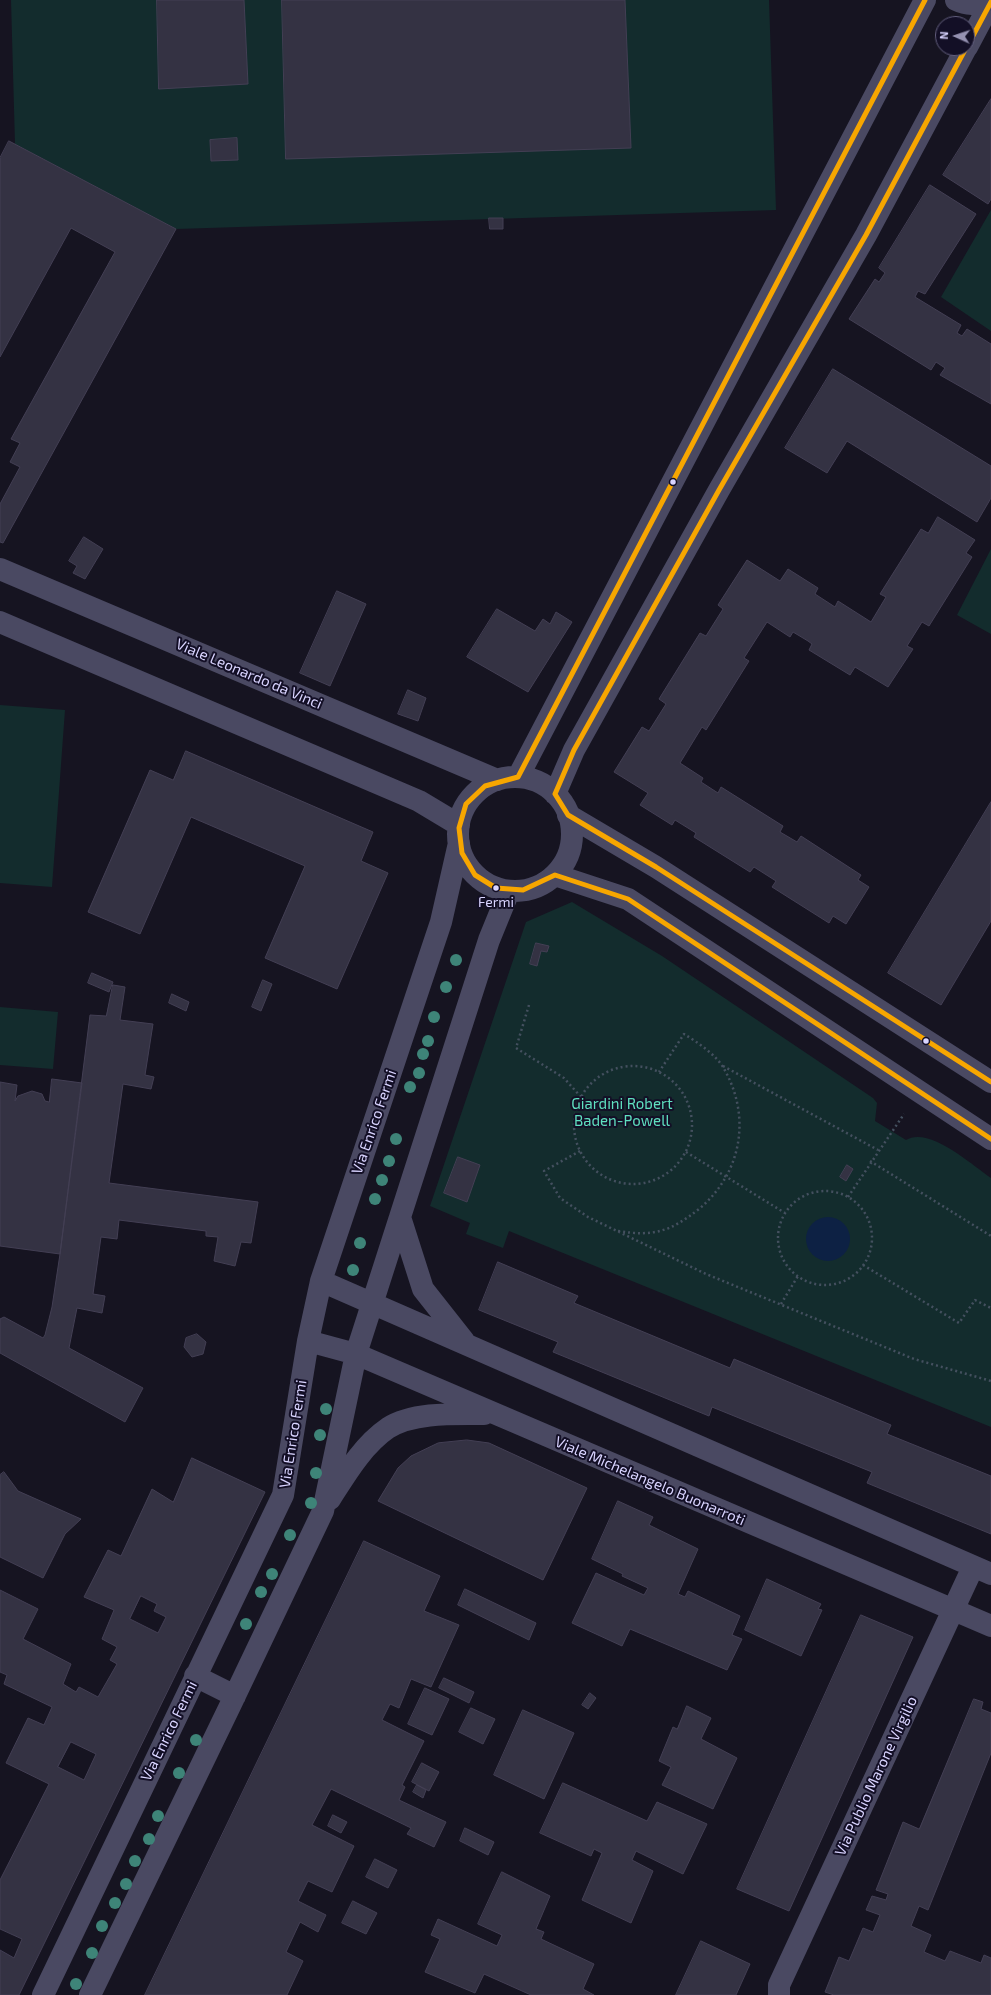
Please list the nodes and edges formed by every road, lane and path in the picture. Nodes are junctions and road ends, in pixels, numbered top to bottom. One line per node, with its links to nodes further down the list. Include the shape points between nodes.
1 (925, 0): 9 (street)
2 (956, 0): 3 (street, via 976,4)
3 (987, 0)
4 (991, 2): 5 (street)
5 (975, 32)
6 (962, 56): 10 (street, via 866,235 578,743)
7 (0, 569): 9 (street, Viale Leonardo da Vinci)
8 (0, 622): 12 (street, via 419,801)
9 (508, 778): 10 (street, via 538,782); 12 (street, via 478,791 470,799 464,809)
10 (555, 794): 11 (street)
11 (568, 815): 13 (street, via 572,835 568,854); 18 (street, via 656,867)
12 (459, 834): 14 (street, via 463,858 472,872 493,887); 34 (street, Via Enrico Fermi, via 441,922)
13 (555, 875): 14 (street, via 541,885 526,890); 19 (street, via 628,899)
14 (509, 891): 29 (street, via 489,940)
15 (529, 1005): 20 (path, via 516,1048 564,1078)
16 (723, 1066): 17 (path, via 701,1044 684,1034); 22 (path); 26 (path, via 736,1101 739,1120 739,1142 735,1161)
17 (658, 1072): 20 (path, via 641,1066 623,1067 606,1072); 24 (path, via 674,1083 685,1098 691,1116 691,1134)
18 (991, 1082)
19 (920, 1092): 21 (street); 22 (path)
20 (581, 1097): 23 (path, via 574,1114 574,1133)
21 (991, 1139)
22 (878, 1150): 25 (path)
23 (580, 1151): 24 (path, via 590,1167 605,1178 623,1184 642,1184 660,1178 674,1167); 30 (path, via 544,1171 560,1198)
24 (686, 1152): 26 (path)
25 (870, 1162): 27 (path); 31 (path)
26 (727, 1178): 28 (path); 30 (path, via 710,1200 670,1228 648,1233)
27 (848, 1196): 28 (path, via 820,1191 794,1202); 32 (path, via 860,1206 868,1220 872,1235 870,1251)
28 (785, 1213): 33 (path, via 778,1240 781,1254 788,1267)
29 (400, 1216): 35 (street); 39 (street, via 423,1289)
30 (613, 1230): 36 (path, via 706,1274)
31 (991, 1236)
32 (863, 1265): 33 (path, via 853,1276 826,1285 811,1283); 37 (path, via 959,1323 975,1300)
33 (798, 1276): 36 (path)
34 (321, 1281): 35 (street); 38 (street, Via Enrico Fermi)
35 (372, 1303): 39 (street); 40 (street)
36 (781, 1304): 41 (path, via 914,1359)
37 (991, 1308)
38 (308, 1341): 40 (street, Viale Michelangelo Buonarroti); 47 (street, Via Enrico Fermi, via 283,1495)
39 (466, 1344): 44 (street)
40 (356, 1354): 42 (street, Viale Michelangelo Buonarroti); 43 (street)
41 (991, 1381)
42 (495, 1415): 43 (street, via 433,1415 408,1420 389,1428 371,1443 350,1468); 45 (street, Viale Michelangelo Buonarroti)
43 (323, 1511): 48 (street)
44 (982, 1570): 45 (street, Via Publio Marone Virgilio)
45 (953, 1610): 46 (street, Viale Michelangelo Buonarroti); 49 (street, Via Publio Marone Virgilio)
46 (991, 1626)
47 (195, 1676): 48 (street); 50 (street, Via Enrico Fermi)
48 (235, 1696): 51 (street)
49 (774, 1992)
50 (43, 1995)
51 (90, 1995)

